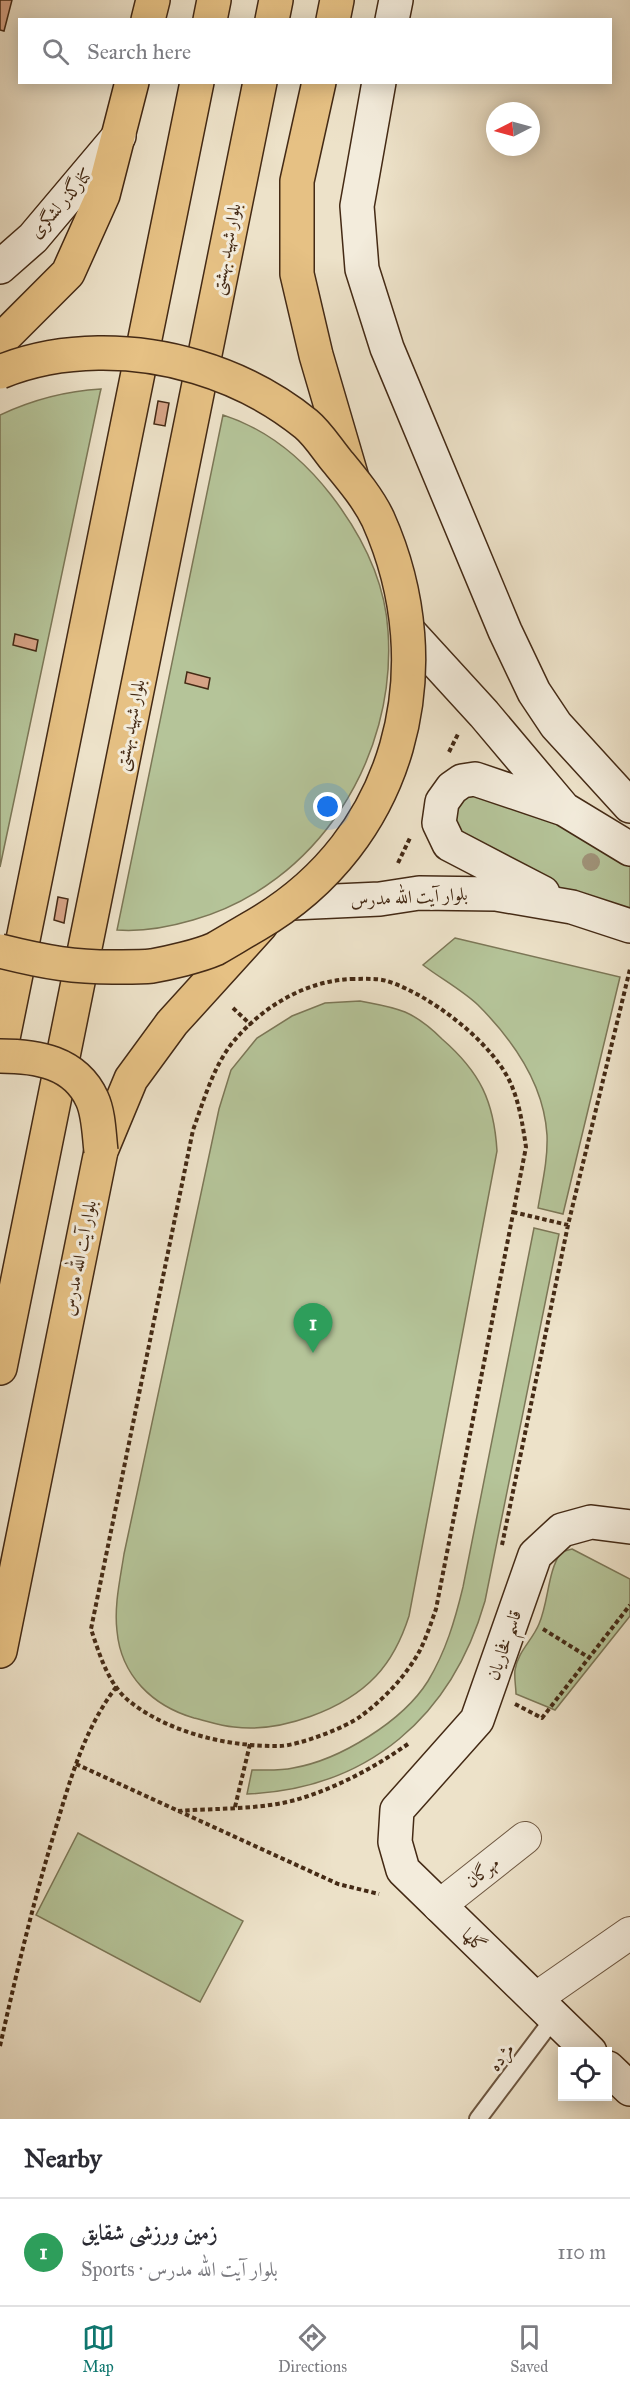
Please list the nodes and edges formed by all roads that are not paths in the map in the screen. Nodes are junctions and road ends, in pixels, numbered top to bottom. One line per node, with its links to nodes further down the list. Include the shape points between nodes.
1 (153, 0): 6 (main road)
2 (214, 0): 7 (main road)
3 (276, 0): 8 (main road)
4 (337, 0): 9 (main road)
5 (396, 0): 10 (main road)
6 (148, 18)
7 (210, 18)
8 (272, 18)
9 (333, 18)
10 (392, 18)
11 (132, 84): 16 (main road)
12 (197, 84): 29 (main road)
13 (260, 84): 31 (main road, بلوار شهید بهشتی)
14 (319, 84): 20 (main road, via 297,181 297,274)
15 (379, 84): 22 (main road, via 357,206 362,269 387,348 534,692 556,725)
16 (119, 135): 17 (main road, کنارگذر لشگری, via 33,238); 18 (main road, via 103,195 68,273)
17 (0, 267)
18 (0, 341)
19 (0, 372): 20 (main road, bridge, via 66,355 119,352 208,370 252,387 308,425)
20 (352, 478): 21 (main road, bridge, via 376,516 399,573)
21 (409, 632): 23 (main road); 26 (main road, bridge, via 406,712 383,788 341,855)
22 (630, 806)
23 (564, 809): 24 (main road); 25 (main road, via 475,780 462,781 442,802 439,824 449,844)
24 (630, 849)
25 (572, 907): 26 (main road, بلوار آیت الله مدرس, via 496,894 419,893); 27 (main road, بلوار آیت الله مدرس)
26 (280, 910): 28 (main road, bridge, via 212,950 151,966 83,968); 30 (main road, بلوار آیت الله مدرس, via 172,1023 130,1079)
27 (630, 926)
28 (0, 951)
29 (0, 1054): 30 (main road, bridge, via 29,1056 62,1066 79,1078 93,1100)
30 (101, 1150): 33 (main road, بلوار آیت الله مدرس)
31 (0, 1368)
32 (630, 1527): 34 (main road, قاسم فخاریان, via 591,1522 562,1530 535,1555 477,1720)
33 (0, 1651)
34 (397, 1810): 36 (main road, گلها, via 395,1842 404,1870)
35 (525, 1838): 36 (street, مهرگان)
36 (439, 1906): 38 (main road, گلها)
37 (630, 1933): 38 (street)
38 (544, 2009): 39 (main road, گلها); 42 (lane, مژده)
39 (585, 2047)
40 (612, 2072): 41 (main road)
41 (630, 2089)
42 (478, 2119)

